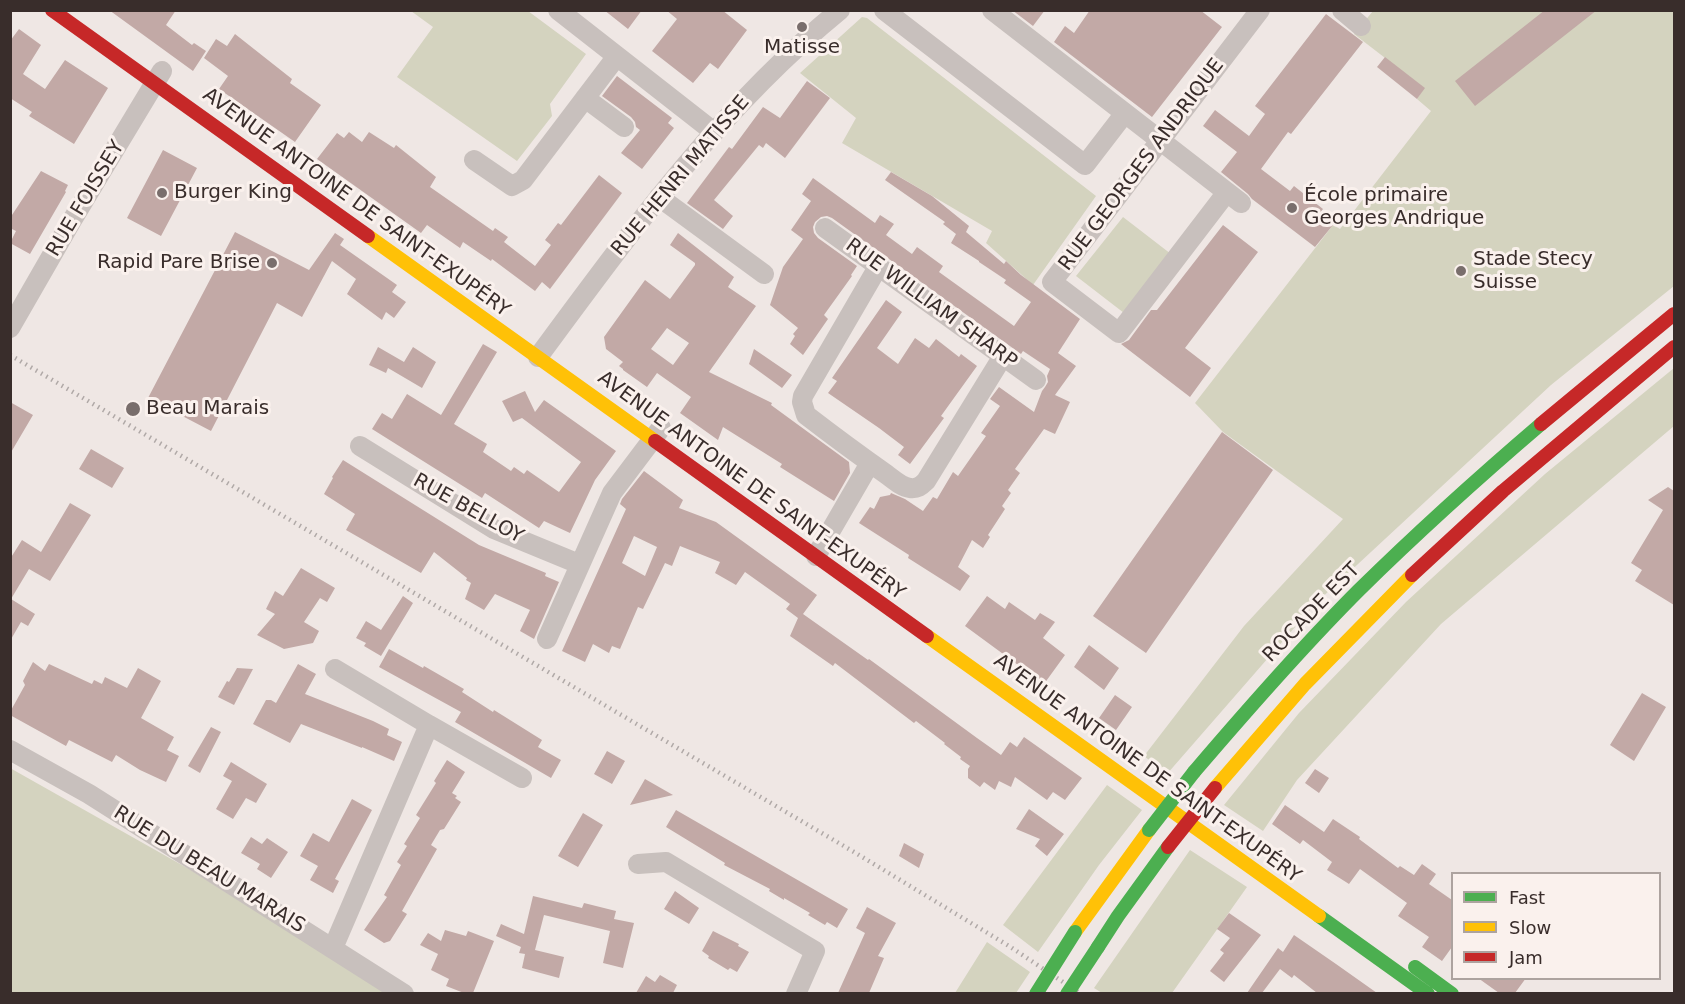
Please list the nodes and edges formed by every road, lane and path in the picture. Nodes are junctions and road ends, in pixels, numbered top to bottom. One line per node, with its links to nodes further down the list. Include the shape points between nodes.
1 (52, 10): 10 (main road, AVENUE ANTOINE DE SAINT-EXUPÉRY)
2 (558, 10): 9 (street)
3 (840, 10): 14 (street, RUE HENRI MATISSE, via 779,64)
4 (884, 10): 12 (street, via 1084,165)
5 (992, 10): 12 (street)
6 (1260, 10): 15 (street, RUE GEORGES ANDRIQUE)
7 (1342, 10): 8 (street)
8 (1361, 26)
9 (617, 56): 11 (street); 14 (street)
10 (160, 74): 22 (street, RUE FOISSEY); 24 (main road, AVENUE ANTOINE DE SAINT-EXUPÉRY)
11 (585, 98): 13 (street); 16 (street, via 523,180 512,186)
12 (1125, 113): 15 (street)
13 (624, 127)
14 (714, 132): 17 (street, RUE HENRI MATISSE)
15 (1161, 141): 15 (street, RUE GEORGES ANDRIQUE, via 1052,282 1119,333 1183,249 1234,197)
16 (474, 160)
17 (660, 197): 20 (street); 24 (street, RUE HENRI MATISSE)
18 (825, 228): 19 (street, RUE WILLIAM SHARP)
19 (878, 267): 25 (street, RUE WILLIAM SHARP); 29 (street, via 802,402 806,415)
20 (764, 274)
21 (1674, 314): 44 (main road, ROCADE EST, bridge, via 1510,451 1359,590 1194,772 1075,933)
22 (10, 328)
23 (1674, 347): 45 (main road, bridge, via 1512,484 1394,592 1282,709 1168,847)
24 (543, 348): 27 (main road, AVENUE ANTOINE DE SAINT-EXUPÉRY)
25 (1003, 356): 26 (street, RUE WILLIAM SHARP); 29 (street, via 926,481 909,488)
26 (1036, 380)
27 (659, 431): 30 (main road, AVENUE ANTOINE DE SAINT-EXUPÉRY); 31 (street, via 612,494)
28 (360, 446): 31 (street, RUE BELLOY, via 494,528)
29 (870, 463): 30 (street)
30 (821, 547): 46 (main road, AVENUE ANTOINE DE SAINT-EXUPÉRY)
31 (579, 564): 32 (street)
32 (547, 639)
33 (335, 669): 34 (street)
34 (429, 725): 37 (street); 40 (street)
35 (10, 750): 40 (street, RUE DU BEAU MARAIS, via 89,794)
36 (1119, 756): 38 (main road, AVENUE ANTOINE DE SAINT-EXUPÉRY, via 1214,828)
37 (522, 778)
38 (1264, 860)
39 (638, 864): 43 (street, via 666,862 814,951)
40 (333, 948): 42 (street, RUE DU BEAU MARAIS)
41 (1404, 959): 47 (main road)
42 (404, 993)
43 (796, 993)
44 (1036, 993)
45 (1067, 993)
46 (1428, 993)
47 (1452, 993)

